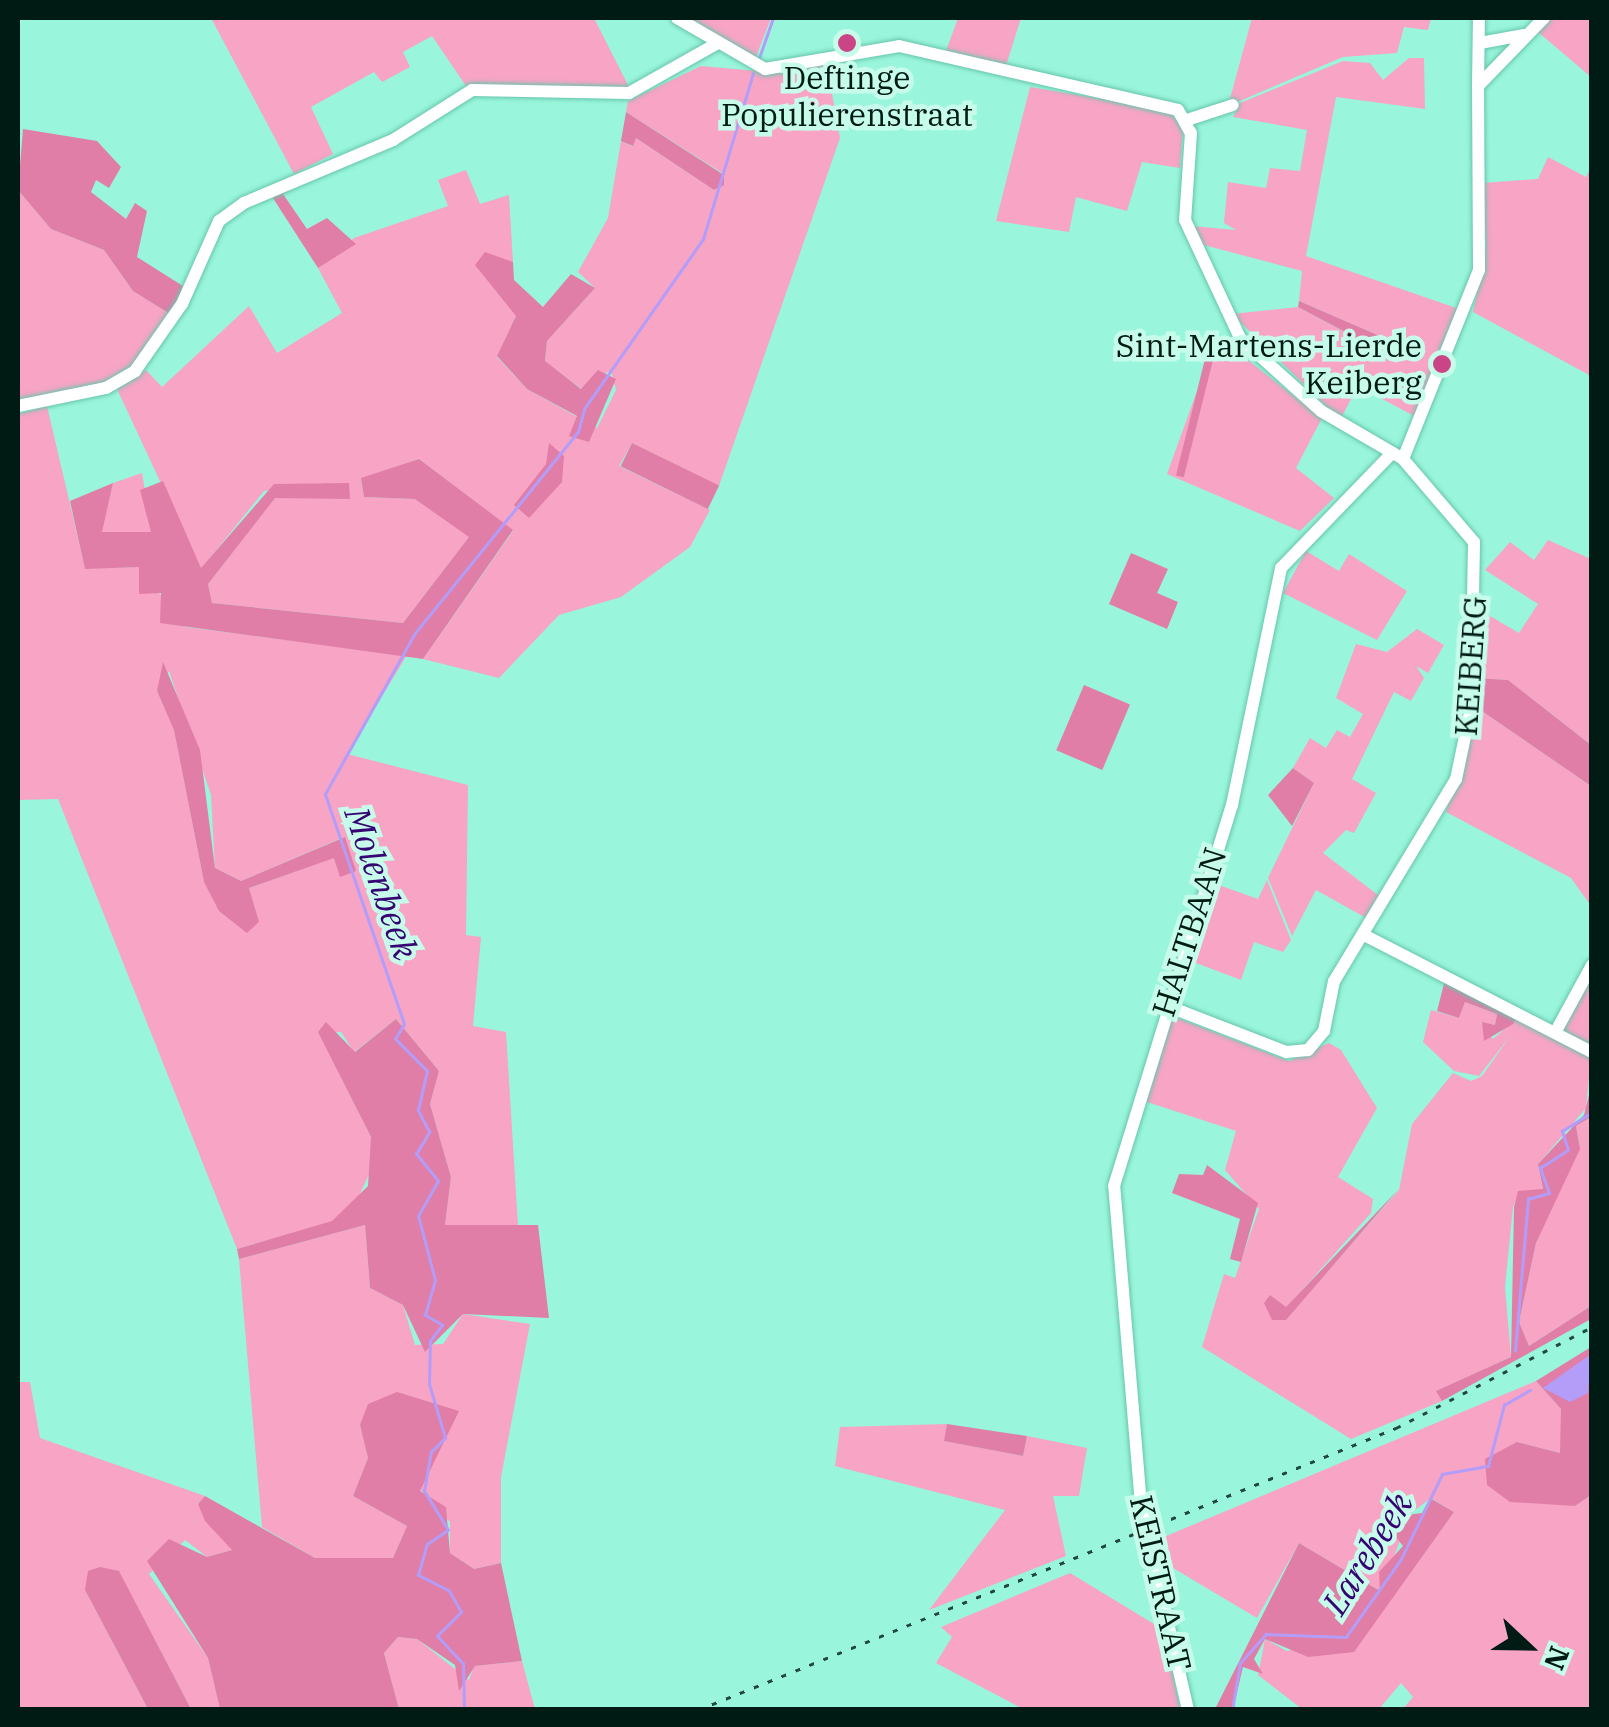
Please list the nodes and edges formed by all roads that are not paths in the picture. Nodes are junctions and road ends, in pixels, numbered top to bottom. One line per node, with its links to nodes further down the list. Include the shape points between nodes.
1 (677, 18): 6 (street)
2 (1479, 18): 5 (street)
3 (1544, 18): 4 (street)
4 (1524, 35): 5 (street); 7 (street)
5 (1480, 43): 7 (street)
6 (716, 44): 9 (street, via 764,69 854,48 916,48 1041,83 1141,94); 10 (street, via 629,93 472,90 393,140 244,203 219,222 182,304 135,371 106,388)
7 (1478, 86): 11 (street, via 1478,270)
8 (1233, 106): 9 (street)
9 (1188, 120): 11 (street, via 1185,220 1229,321 1321,411)
10 (18, 406)
11 (1398, 456): 12 (street, KEIBERG, via 1478,551 1471,708 1443,809); 14 (street, HALTBAAN, via 1281,568 1232,806)
12 (1364, 935): 14 (street, KEIBERG, via 1329,992 1324,1031 1298,1054); 15 (street)
13 (1592, 965): 15 (street)
14 (1165, 1005): 17 (street, HALTBAAN, via 1114,1186)
15 (1556, 1031): 16 (street)
16 (1592, 1052)
17 (1134, 1457): 18 (street, KEISTRAAT)
18 (1188, 1710)

